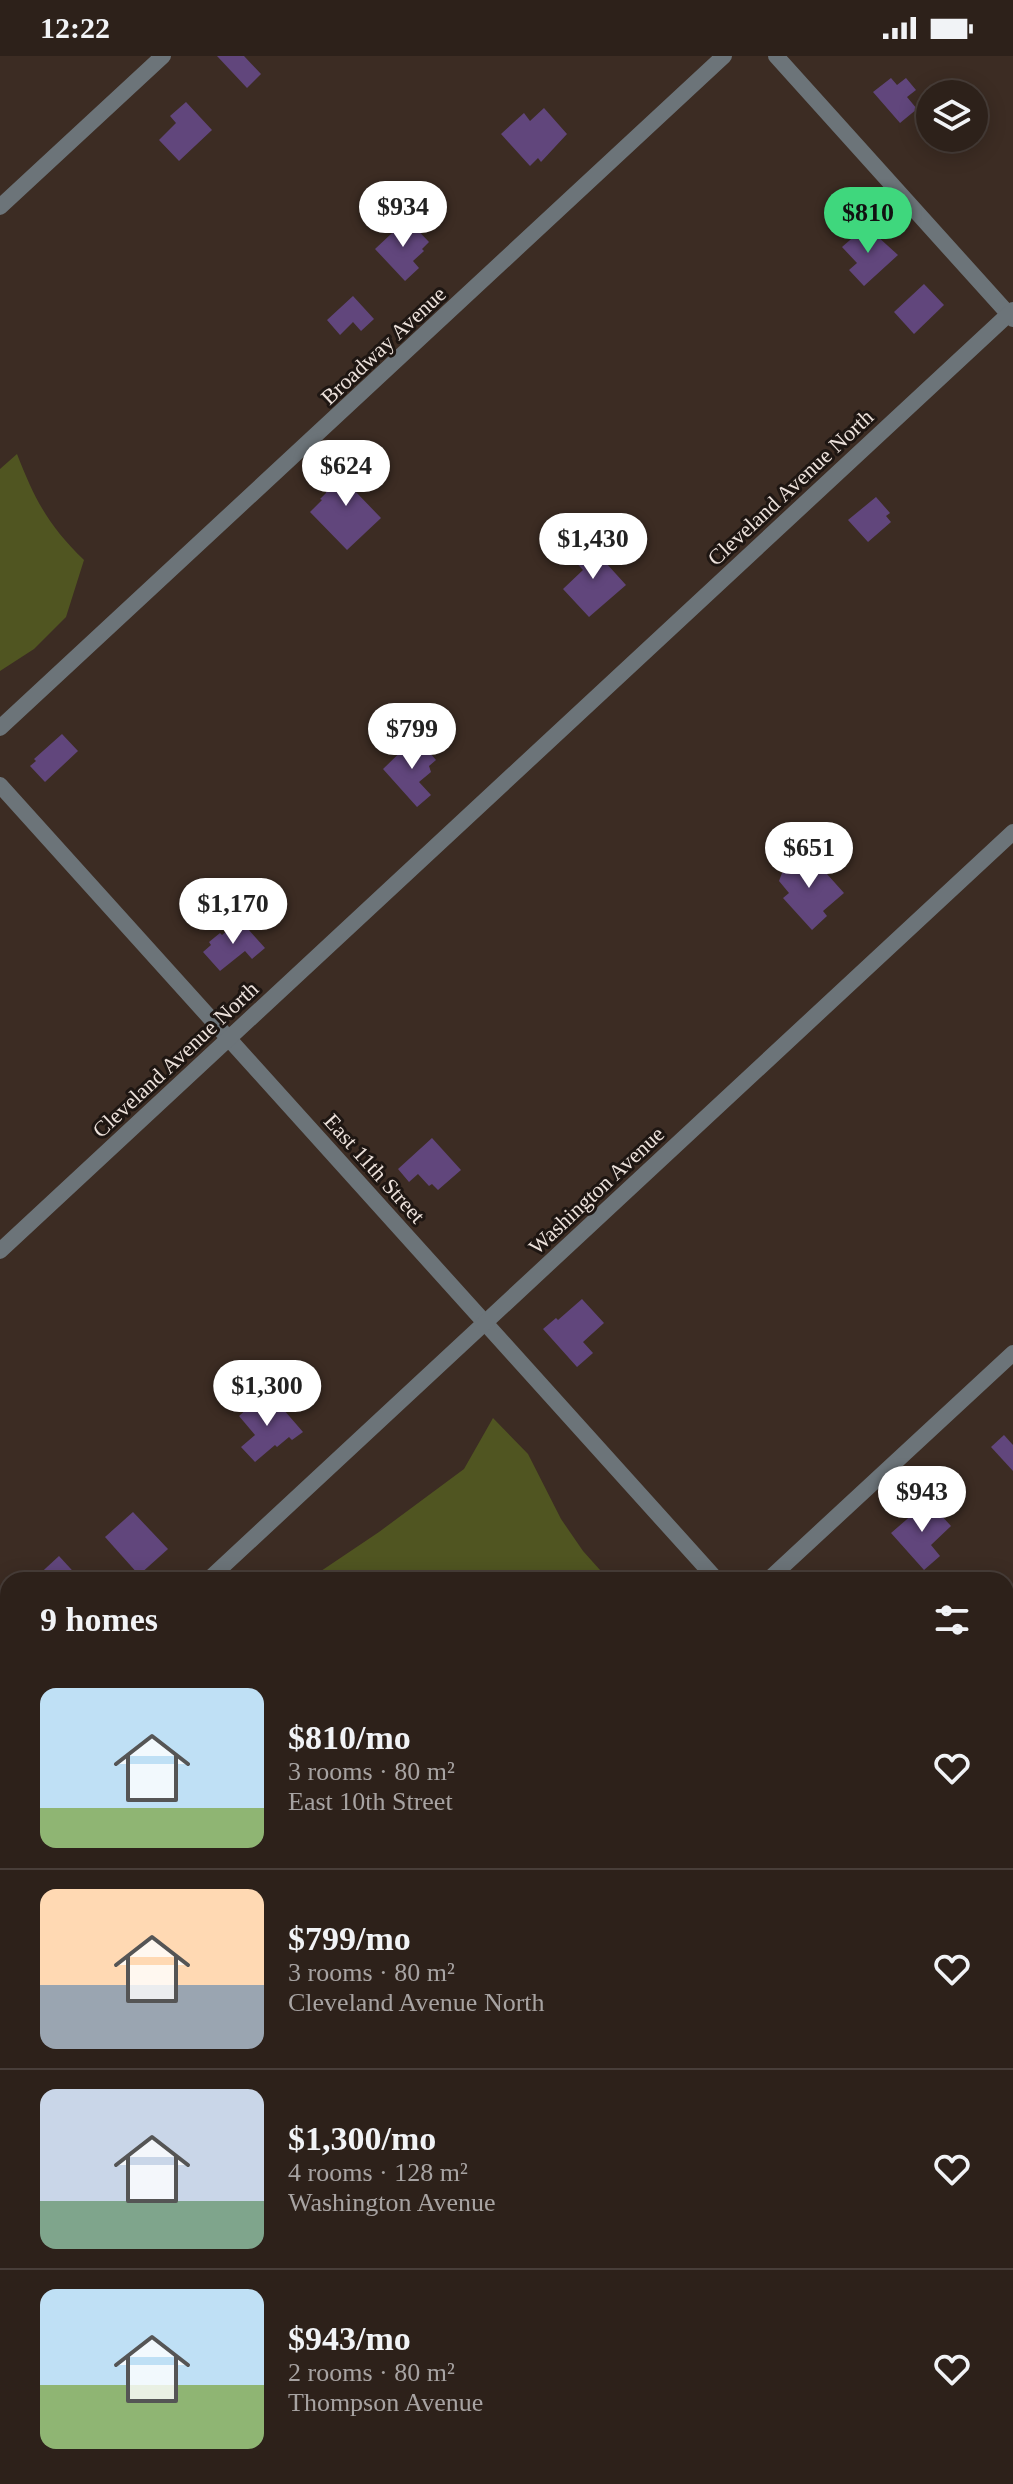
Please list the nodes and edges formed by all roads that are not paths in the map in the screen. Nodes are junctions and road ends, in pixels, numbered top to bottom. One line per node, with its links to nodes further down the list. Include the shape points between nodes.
1 (163, 56): 4 (street)
2 (724, 56): 6 (street, Broadway Avenue)
3 (776, 56): 5 (street)
4 (0, 207)
5 (1012, 314): 9 (street, Cleveland Avenue North)
6 (0, 728)
7 (0, 785): 9 (street, East 11th Street)
8 (1013, 832): 11 (street, Washington Avenue)
9 (229, 1039): 10 (street, Cleveland Avenue North); 11 (street, East 11th Street)
10 (0, 1251)
11 (485, 1323): 13 (street, Washington Avenue); 14 (street, East 11th Street)
12 (1013, 1353): 15 (street)
13 (217, 1572)
14 (710, 1572)
15 (777, 1572)

